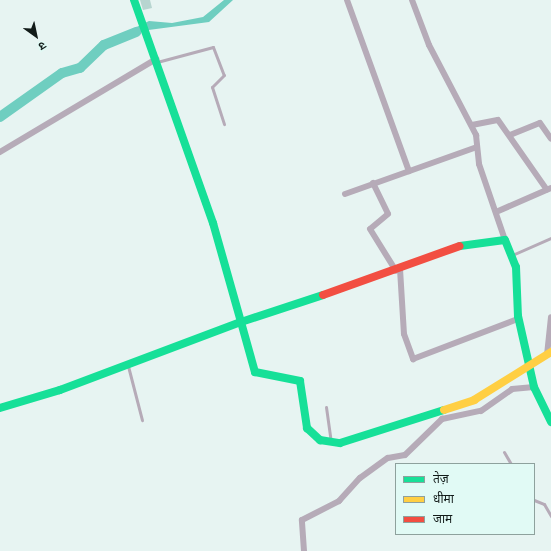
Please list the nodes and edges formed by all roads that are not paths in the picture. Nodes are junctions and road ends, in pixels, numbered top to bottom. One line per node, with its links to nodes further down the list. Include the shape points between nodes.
1 (134, 0): 4 (street)
2 (347, 0): 11 (street)
3 (412, 0): 6 (street, via 429,45)
4 (156, 61): 5 (lane, via 213,47 224,75 212,87); 10 (street); 22 (street, via 213,223)
5 (224, 124)
6 (472, 125): 7 (street, via 496,118); 9 (street)
7 (510, 135): 8 (street, via 540,123); 13 (street)
8 (551, 139)
9 (477, 147): 11 (street); 15 (street)
10 (0, 152)
11 (409, 171): 12 (street)
12 (373, 183): 14 (street); 19 (street, via 388,214 370,229)
13 (549, 189): 15 (street)
14 (345, 194)
15 (496, 212): 17 (street)
16 (551, 238): 18 (lane)
17 (505, 240): 18 (street); 19 (street, via 459,246)
18 (512, 255): 21 (street)
19 (398, 270): 21 (street, via 404,334 412,359); 22 (street)
20 (551, 317): 23 (street)
21 (518, 318): 25 (street)
22 (241, 322): 24 (street); 31 (street, via 255,372 300,381 305,426 318,439)
23 (549, 354): 25 (street)
24 (127, 364): 28 (street); 29 (lane)
25 (529, 365): 26 (street); 31 (street, via 467,402 384,431)
26 (534, 387): 30 (street); 36 (street, via 512,389 481,411 442,419 405,455 388,458 360,478 339,501 302,520)
27 (326, 407): 31 (lane)
28 (0, 408)
29 (142, 420)
30 (551, 422)
31 (332, 442)
32 (504, 452): 33 (lane)
33 (510, 463)
34 (535, 500): 35 (lane, via 544,504)
35 (551, 516)
36 (304, 551)

